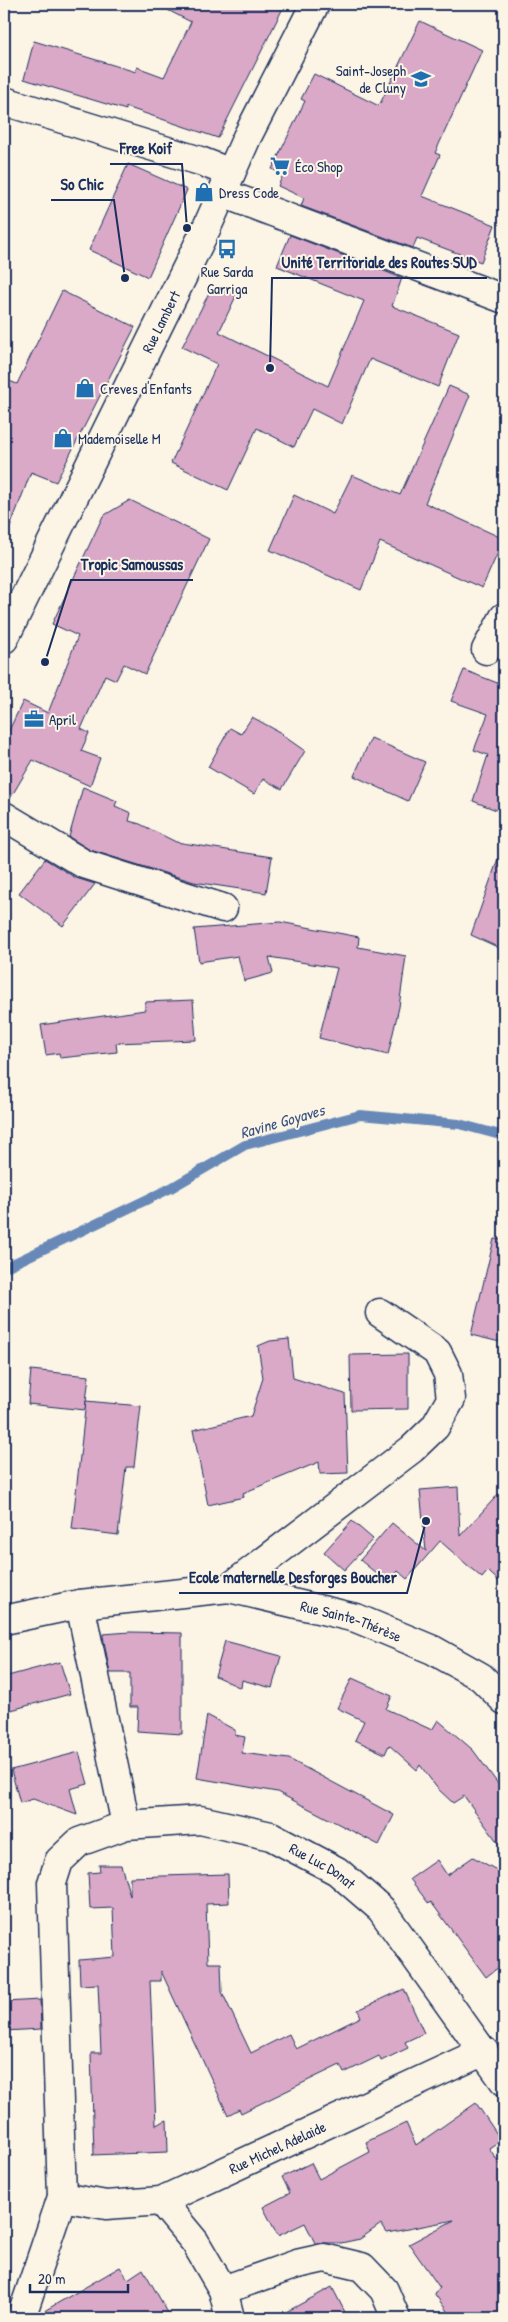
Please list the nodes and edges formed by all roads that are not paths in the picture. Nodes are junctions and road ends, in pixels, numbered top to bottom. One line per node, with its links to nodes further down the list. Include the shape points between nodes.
1 (315, 4): 3 (street, Rue Lambert)
2 (4, 101): 3 (street, via 200,161)
3 (226, 183): 4 (street); 6 (street, Rue Lambert)
4 (504, 299)
5 (504, 617): 7 (street)
6 (4, 639)
7 (486, 650)
8 (4, 816): 9 (street, via 84,864)
9 (223, 908)
10 (380, 1313): 11 (street, via 437,1352 448,1374 451,1399 435,1427 412,1449)
11 (229, 1588): 12 (street, Rue Sainte-Thérèse); 14 (street, Rue Sainte-Thérèse, via 356,1618 434,1650 481,1677)
12 (80, 1604): 13 (street, Rue Sainte-Thérèse); 15 (street)
13 (4, 1620)
14 (504, 1700)
15 (126, 1826): 16 (street, Rue Luc Donat, via 200,1820 271,1836 337,1871 381,1909); 18 (street, Rue Luc Donat, via 79,1842 59,1861 52,1883)
16 (484, 2051): 17 (street, Rue Luc Donat); 19 (street, Rue Michel Adelaide)
17 (504, 2081)
18 (62, 2198): 19 (street, Rue Michel Adelaide, via 106,2205); 21 (street)
19 (161, 2201): 20 (street, via 194,2242)
20 (223, 2290): 22 (street); 23 (street, via 296,2264 324,2258 362,2267 384,2290)
21 (21, 2318)
22 (230, 2318)
23 (396, 2318)

